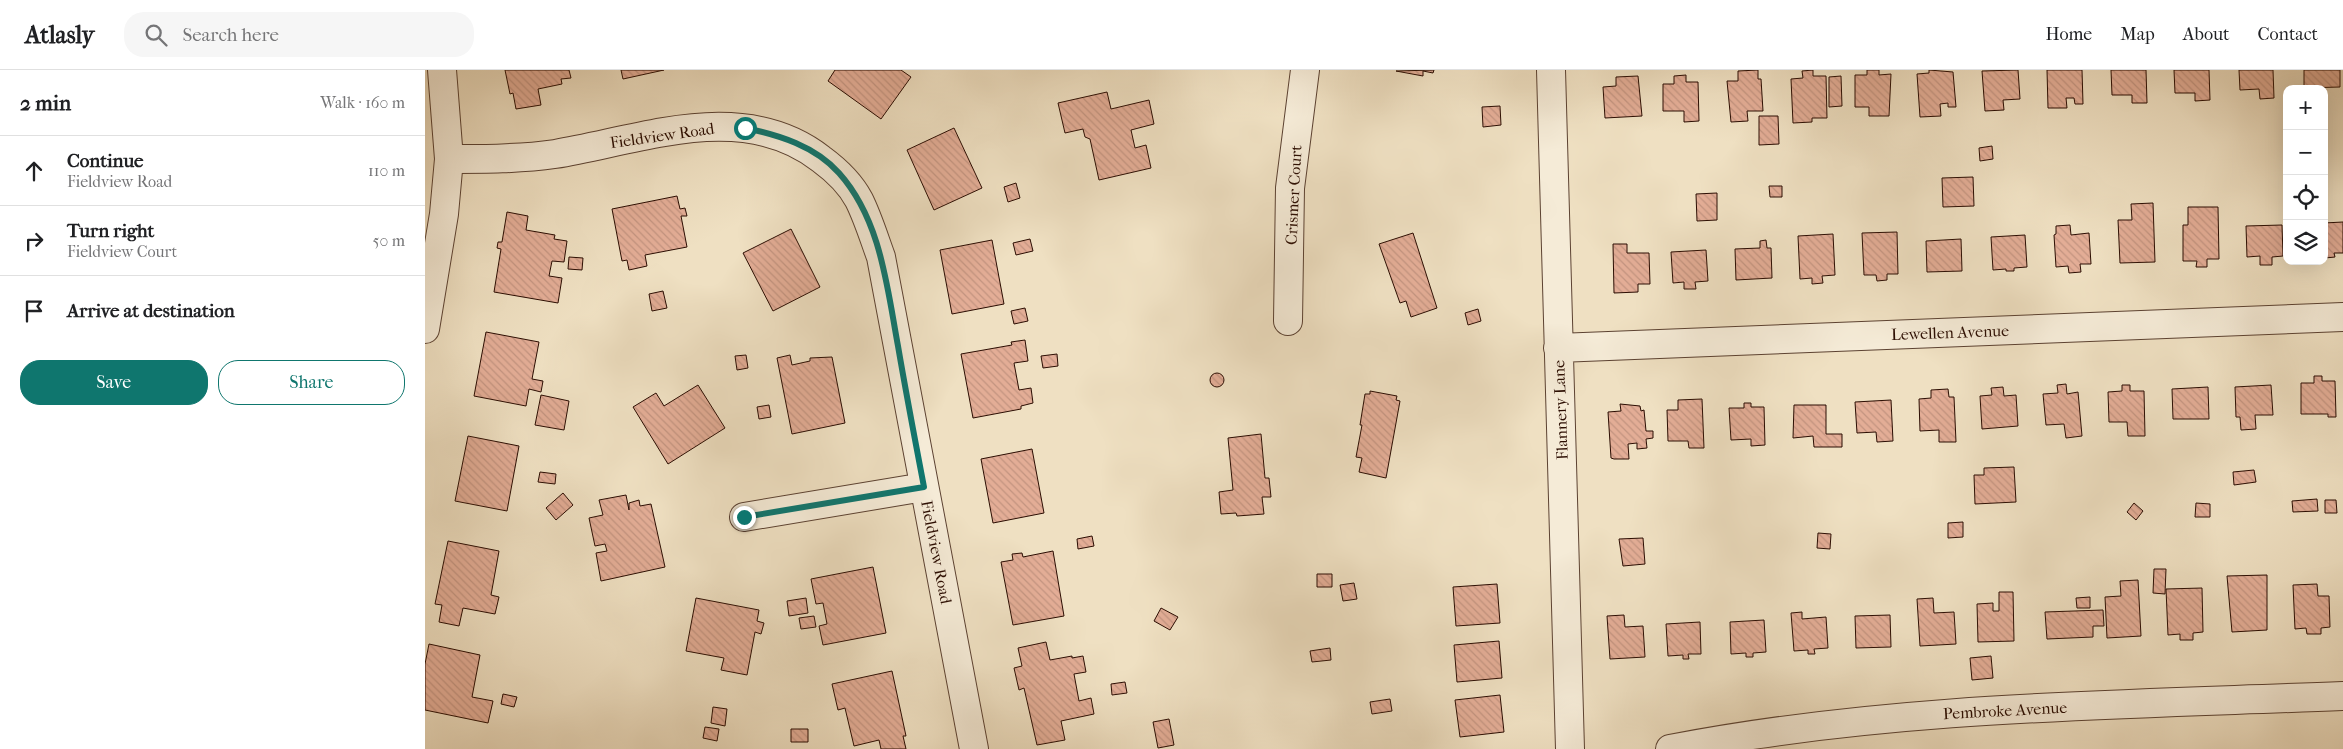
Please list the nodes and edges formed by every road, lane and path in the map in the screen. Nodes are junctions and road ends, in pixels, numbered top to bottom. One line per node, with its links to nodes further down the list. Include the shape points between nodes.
1 (442, 70): 4 (street)
2 (1305, 70): 6 (street, Crismer Court, via 1290,188)
3 (1551, 70): 8 (street, Flannery Lane)
4 (449, 159): 7 (street, via 444,214); 9 (street, Fieldview Road, via 554,154 705,126 753,129 779,135 810,150 838,172 858,199 881,257)
5 (2343, 317): 8 (street, Lewellen Avenue)
6 (1288, 321)
7 (425, 329)
8 (1558, 348): 13 (street, Flannery Lane)
9 (924, 487): 10 (street); 12 (street, Fieldview Road)
10 (744, 517)
11 (2343, 696): 14 (street, Pembroke Avenue, via 1933,714 1782,730)
12 (975, 749)
13 (1570, 749)
14 (1670, 749)

